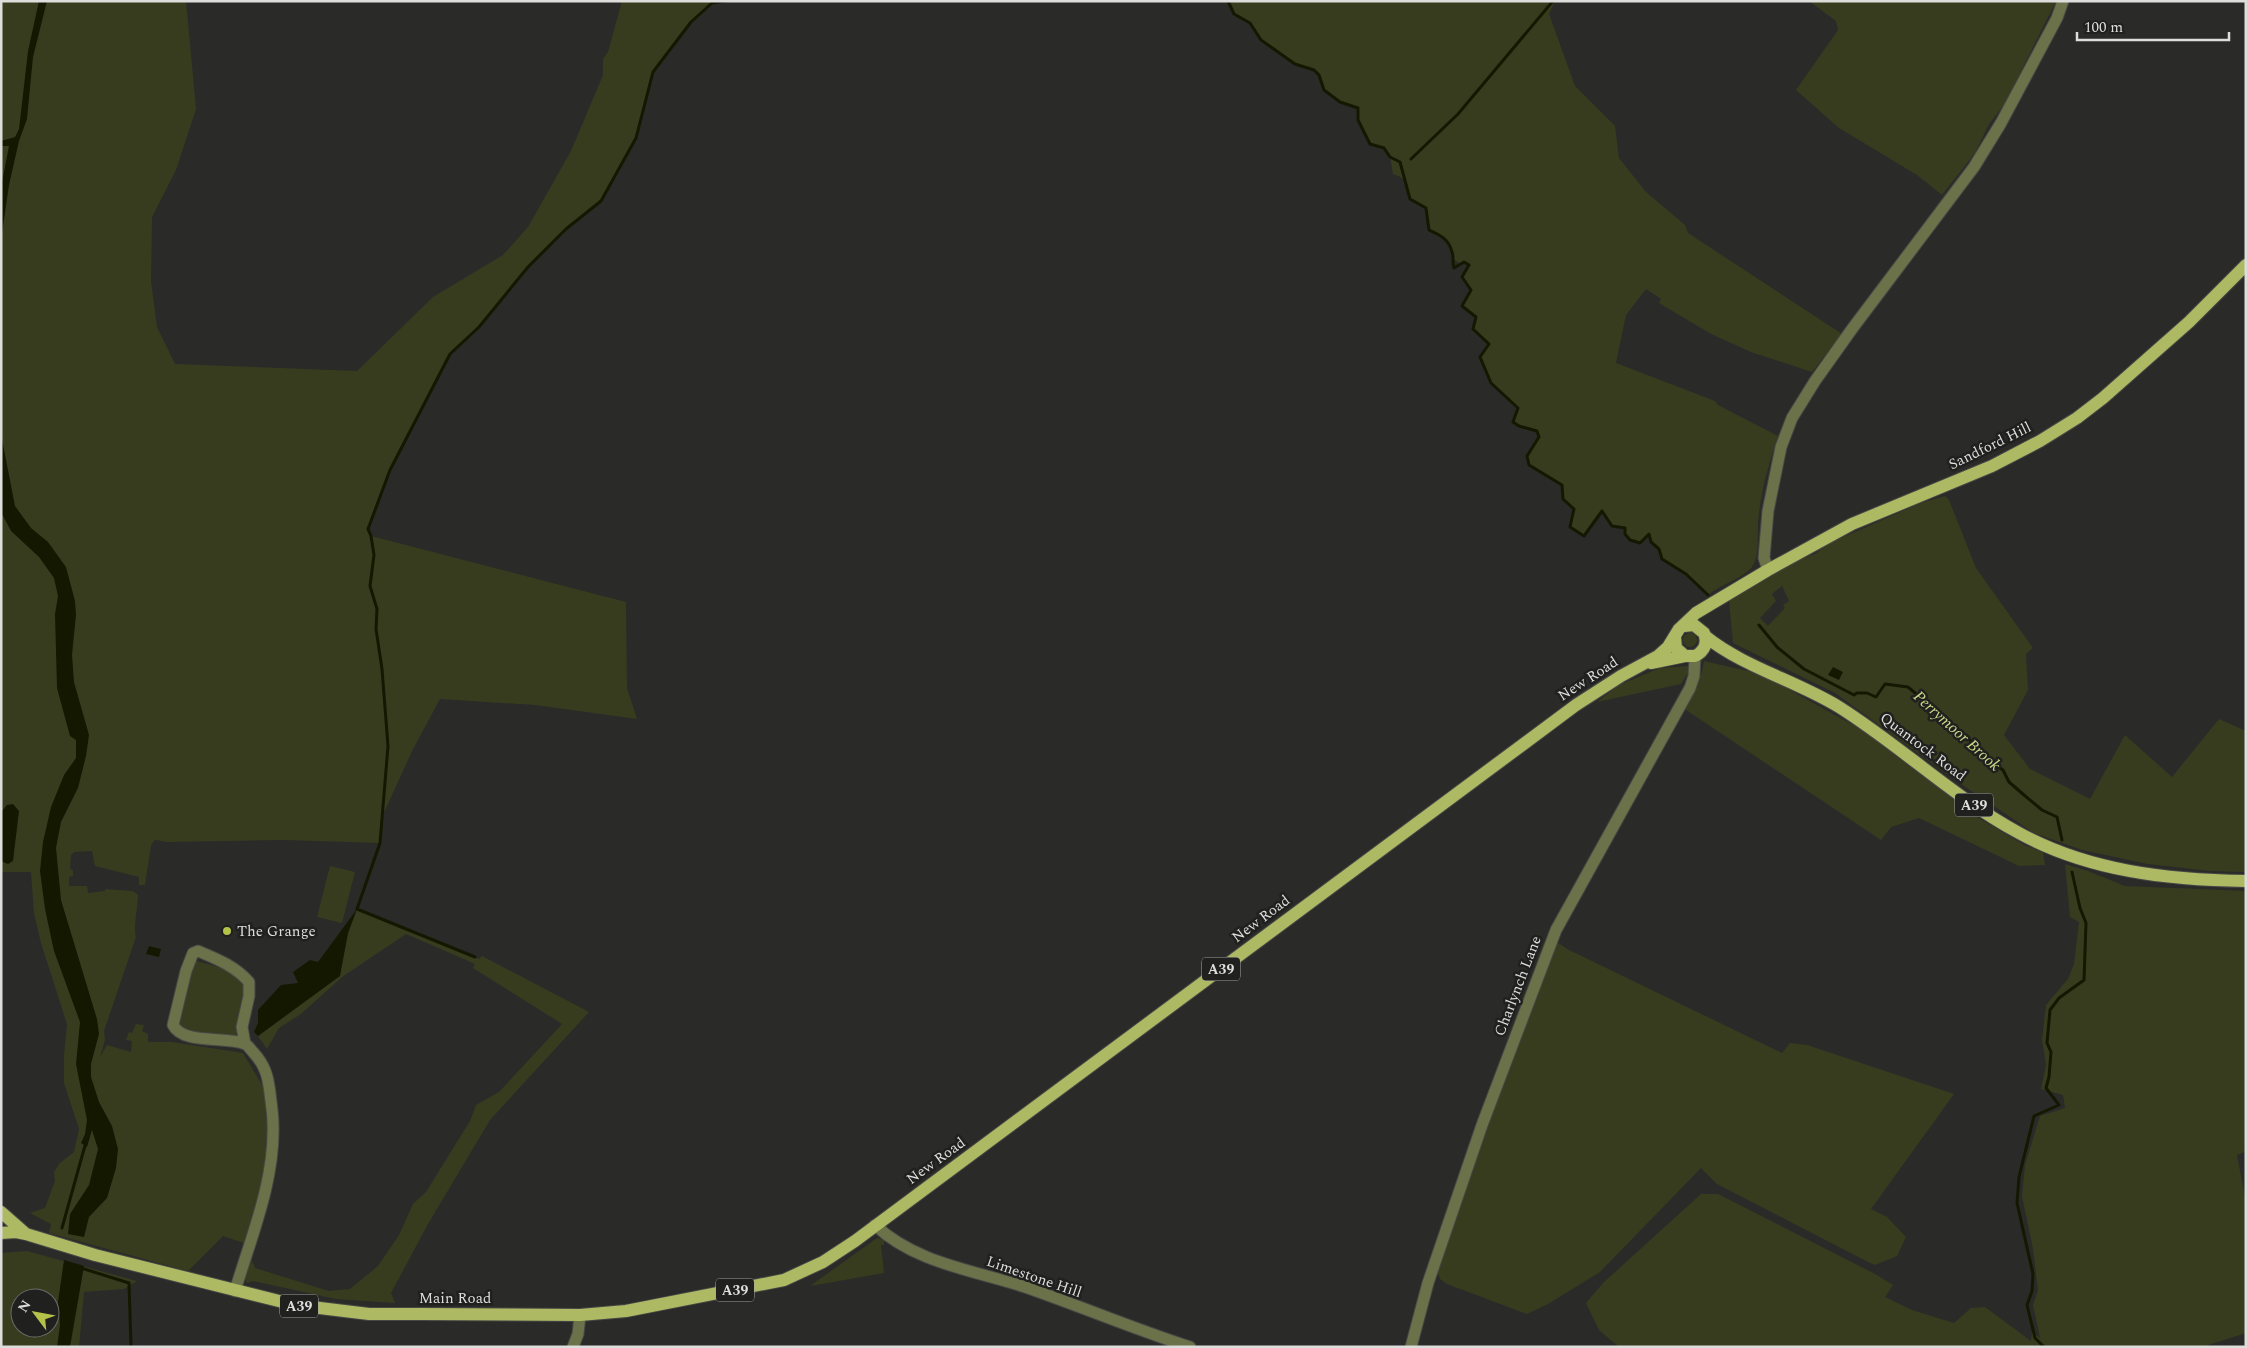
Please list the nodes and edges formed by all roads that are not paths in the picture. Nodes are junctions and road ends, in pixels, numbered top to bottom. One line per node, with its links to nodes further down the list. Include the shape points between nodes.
1 (2063, 1): 3 (street, via 2001,123 1974,167 1815,381 1792,418 1781,447 1768,511 1764,558)
2 (2246, 265): 3 (main road, Sandford Hill, via 2189,322 2077,418 1992,466 1852,524)
3 (1768, 570): 4 (main road, Sandford Hill)
4 (1712, 603): 5 (main road, Sandford Hill); 6 (main road, via 1706,618)
5 (1684, 626): 6 (main road, A39, via 1694,625); 7 (main road, A39)
6 (1705, 635): 8 (main road, Quantock Road / A39); 9 (main road, via 1705,646)
7 (1675, 637): 9 (main road, via 1676,648); 10 (main road, New Road / A39)
8 (1730, 652): 9 (main road, Quantock Road / A39); 11 (main road, Quantock Road / A39, via 1837,706 1980,809 2042,845 2095,864 2149,875)
9 (1693, 655): 10 (main road, New Road / A39); 21 (street, Charlynch Lane, via 1694,676 1690,688 1556,930 1482,1125 1428,1283)
10 (1647, 664): 14 (main road, New Road / A39, via 1621,676 1576,705)
11 (2246, 882)
12 (245, 1044): 12 (street, via 180,1033 173,1025 186,971 194,953 198,951 226,963 249,982 242,1027); 17 (street, via 260,1059 268,1075 273,1124 259,1220)
13 (1, 1212): 16 (main road, Main Road / A39)
14 (874, 1225): 18 (main road, Main Road / A39, via 823,1262 784,1280 626,1311); 20 (street, Limestone Hill, via 892,1241 924,1256 1026,1287)
15 (1, 1233): 16 (main road, Main Road / A39)
16 (26, 1234): 17 (main road, Main Road / A39)
17 (235, 1291): 18 (main road, Main Road / A39, via 316,1309 369,1314)
18 (580, 1315): 19 (street)
19 (574, 1347)
20 (1190, 1347)
21 (1410, 1347)

